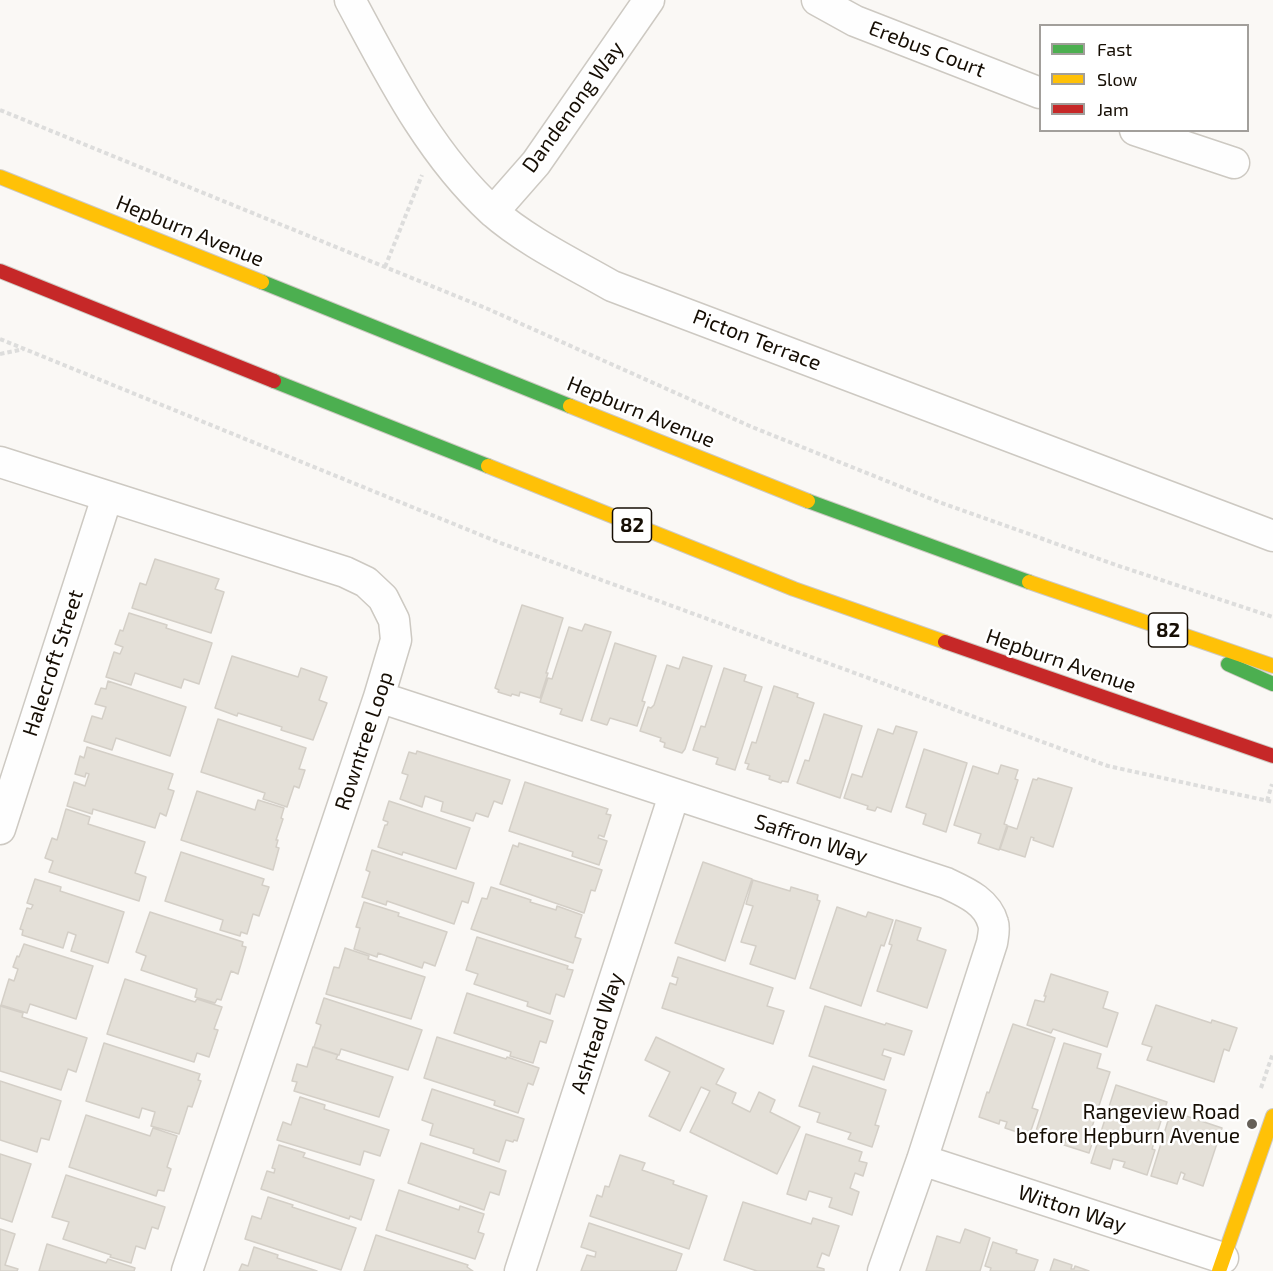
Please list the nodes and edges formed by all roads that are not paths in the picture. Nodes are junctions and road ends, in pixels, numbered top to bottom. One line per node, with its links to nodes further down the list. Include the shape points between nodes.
1 (350, 0): 8 (street, Picton Terrace, via 399,90 435,144)
2 (649, 0): 8 (street, Dandenong Way, via 536,163)
3 (817, 0): 4 (street, Erebus Court, via 855,21)
4 (1039, 92)
5 (1141, 132): 6 (street)
6 (1234, 163)
7 (0, 177): 13 (main road, Hepburn Avenue / 82, via 798,497)
8 (493, 212): 12 (street, Picton Terrace, via 543,247 612,286)
9 (0, 271): 17 (main road, Hepburn Avenue / 82, via 794,589)
10 (0, 462): 11 (street, Rowntree Loop)
11 (106, 497): 16 (street, Rowntree Loop, via 366,582 383,598 394,620 396,640); 19 (street, Halecroft Street)
12 (1273, 536)
13 (1063, 594): 14 (main road, Hepburn Avenue / 82); 15 (main road)
14 (1273, 666)
15 (1273, 684)
16 (379, 697): 18 (street, Saffron Way); 23 (street, Rowntree Loop)
17 (1273, 756)
18 (674, 795): 21 (street, Saffron Way, via 946,883 984,906 994,924 992,943); 24 (street, Ashtead Way)
19 (0, 828)
20 (1273, 1116): 22 (main road)
21 (922, 1160): 22 (street, Witton Way); 25 (street, Saffron Way)
22 (1221, 1264)
23 (187, 1271)
24 (520, 1271)
25 (883, 1271)

